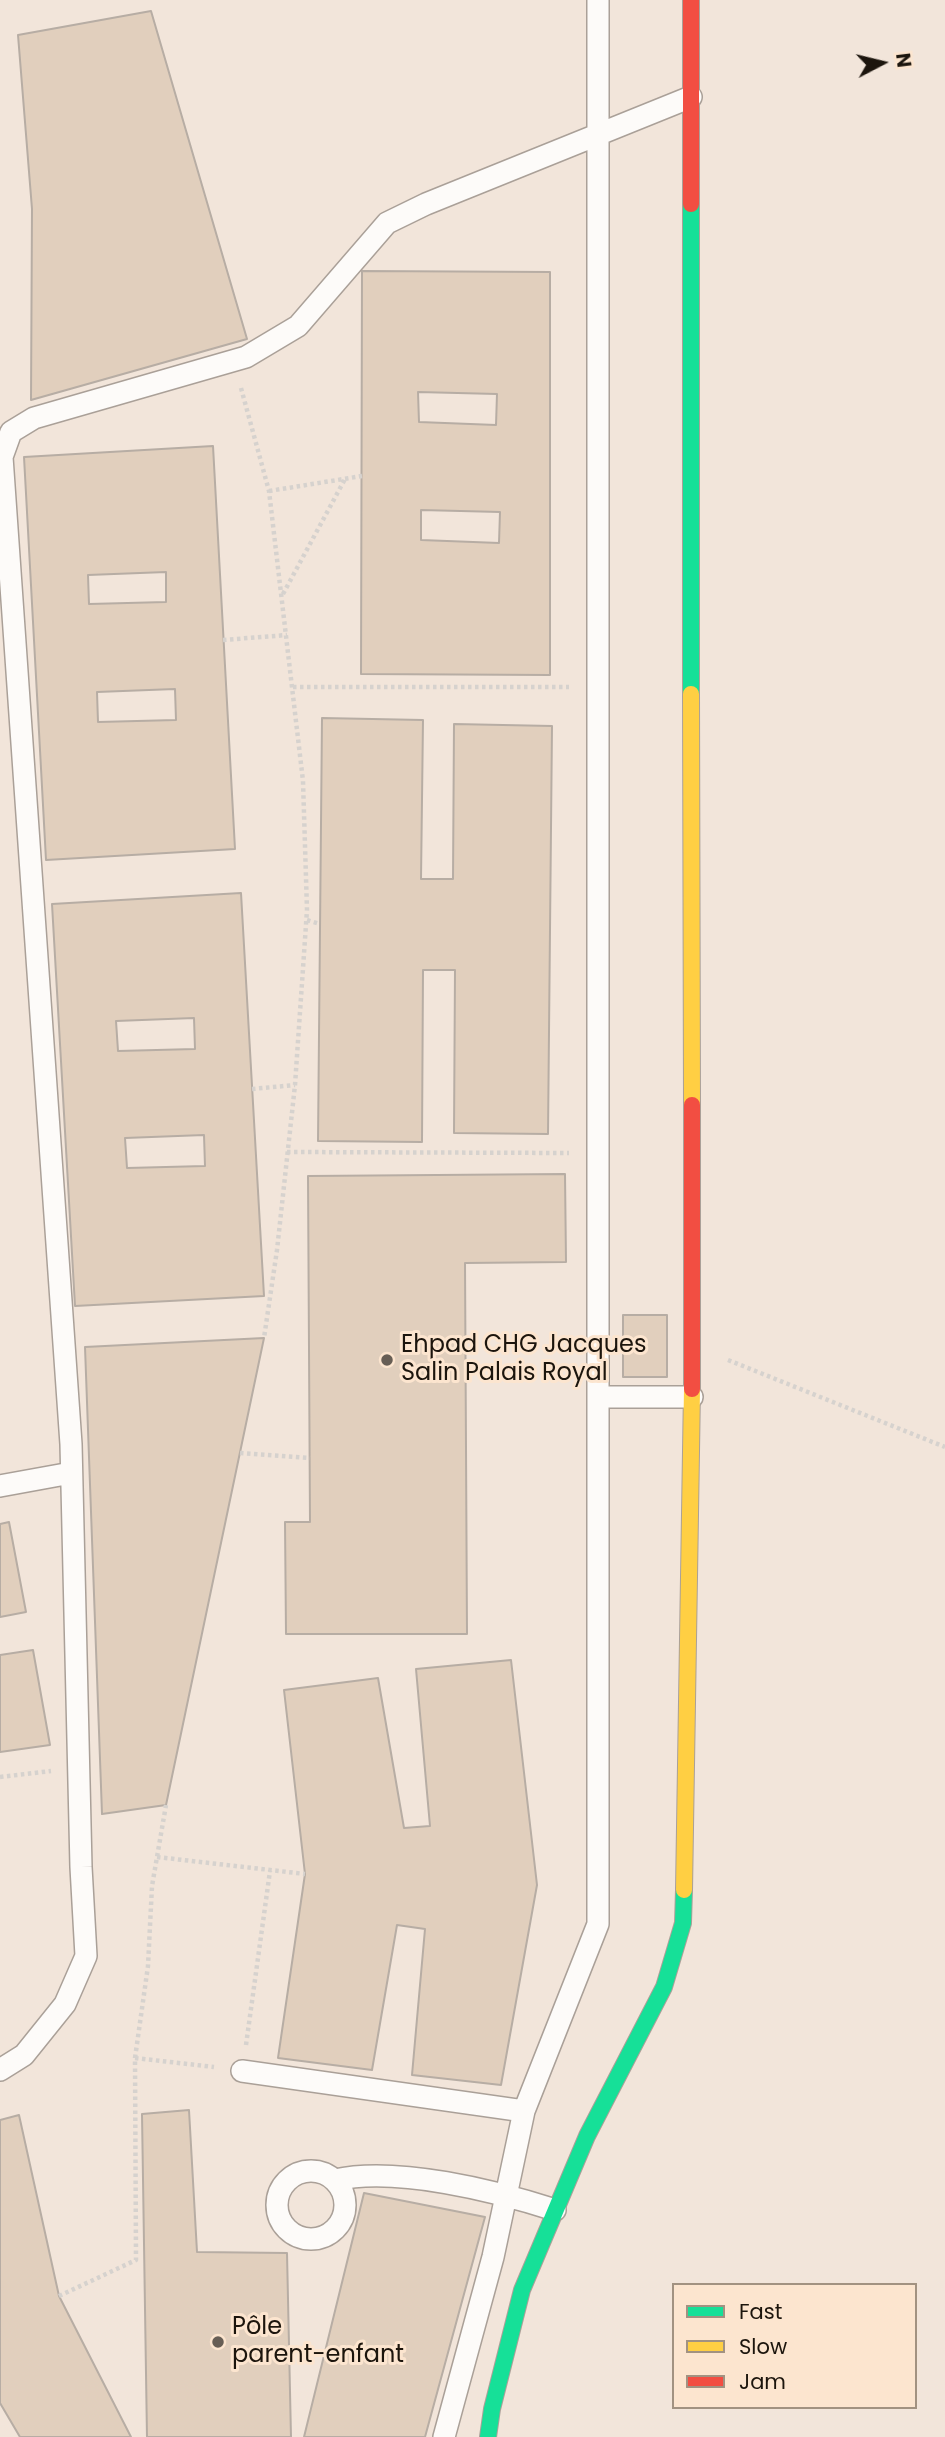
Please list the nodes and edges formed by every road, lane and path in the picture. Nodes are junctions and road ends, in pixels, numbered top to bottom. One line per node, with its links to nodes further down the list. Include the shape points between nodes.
1 (598, 0): 4 (lane)
2 (691, 0): 3 (street)
3 (691, 97): 4 (lane); 21 (street)
4 (598, 136): 5 (lane, via 387,223 298,326); 13 (lane)
5 (234, 360): 8 (path); 27 (lane, via 34,418 11,432 2,457)
6 (362, 476): 7 (path)
7 (345, 479): 8 (path); 9 (path)
8 (269, 491): 9 (path)
9 (282, 595): 10 (path)
10 (287, 635): 11 (path); 12 (path)
11 (223, 640)
12 (293, 687): 13 (path); 14 (path, via 303,781)
13 (598, 687): 19 (lane)
14 (306, 920): 15 (path); 16 (path)
15 (320, 924)
16 (295, 1085): 17 (path); 18 (path)
17 (252, 1089)
18 (287, 1152): 19 (path); 20 (path)
19 (598, 1153): 22 (lane)
20 (264, 1338)
21 (692, 1345): 23 (street); 24 (path)
22 (598, 1397): 23 (lane); 38 (lane, via 598,1924)
23 (692, 1397): 41 (street, via 683,1923 664,1987 587,2136)
24 (945, 1447)
25 (240, 1453): 26 (path)
26 (310, 1458)
27 (71, 1473): 28 (lane); 29 (lane)
28 (0, 1486)
29 (78, 1768): 30 (path); 36 (lane, via 86,1956 65,2004 24,2055)
30 (0, 1777)
31 (166, 1805): 32 (path)
32 (157, 1857): 33 (path); 35 (path)
33 (270, 1871): 34 (path); 37 (path)
34 (305, 1874)
35 (135, 2059): 37 (path); 42 (path, via 136,2260)
36 (0, 2070)
37 (242, 2071): 38 (lane)
38 (524, 2111): 40 (lane)
39 (335, 2180): 40 (lane, via 383,2176)
40 (506, 2194): 41 (lane); 43 (lane)
41 (555, 2210): 44 (street, via 522,2290)
42 (59, 2296)
43 (444, 2437)
44 (488, 2437)

